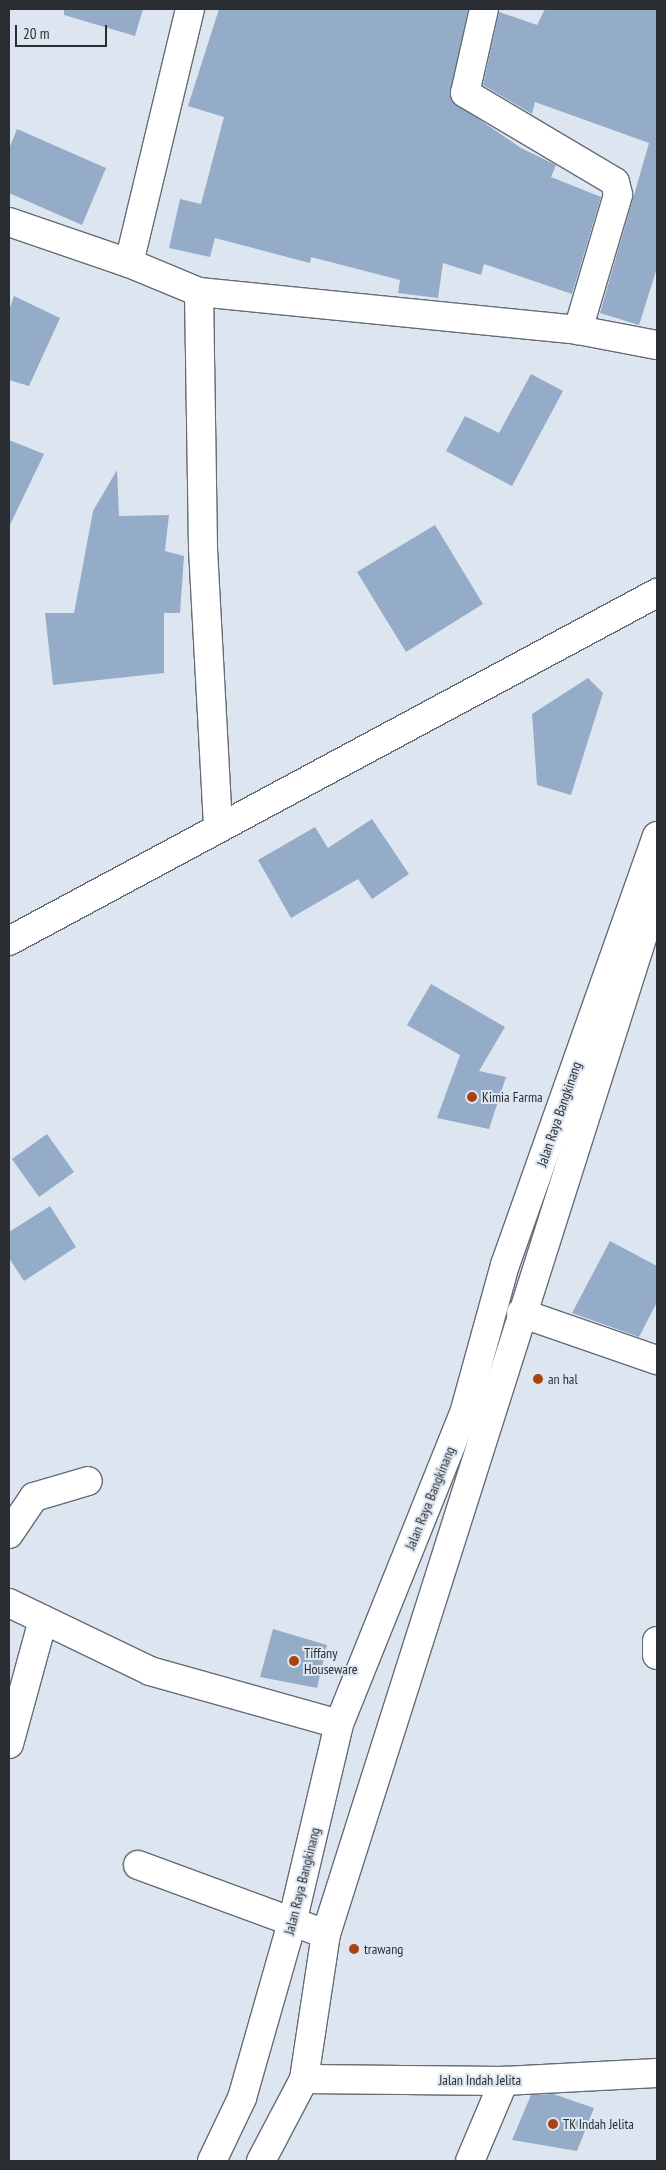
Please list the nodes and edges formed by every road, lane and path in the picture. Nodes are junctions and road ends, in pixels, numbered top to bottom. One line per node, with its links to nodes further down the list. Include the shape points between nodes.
1 (190, 9): 4 (main road)
2 (484, 9): 6 (main road, via 465,93 615,182 618,195)
3 (9, 222): 4 (main road)
4 (129, 263): 5 (main road)
5 (199, 292): 6 (main road); 9 (main road, via 203,549)
6 (578, 330): 7 (main road)
7 (657, 346)
8 (657, 593): 9 (main road)
9 (218, 826): 12 (main road)
10 (657, 836): 15 (main road, Jalan Raya Bangkinang, via 506,1266)
11 (657, 891): 13 (main road, Jalan Raya Bangkinang)
12 (9, 941)
13 (521, 1313): 14 (main road); 16 (main road, Jalan Raya Bangkinang)
14 (657, 1360)
15 (465, 1410): 16 (main road); 23 (main road, Jalan Raya Bangkinang)
16 (493, 1418): 27 (main road, Jalan Raya Bangkinang)
17 (88, 1481): 18 (main road, via 34,1497)
18 (9, 1534)
19 (9, 1603): 20 (main road)
20 (43, 1620): 23 (main road, via 150,1671); 24 (main road)
21 (657, 1641): 22 (main road)
22 (657, 1655)
23 (339, 1724): 26 (main road, Jalan Raya Bangkinang)
24 (9, 1744)
25 (138, 1865): 26 (main road)
26 (292, 1923): 27 (main road); 31 (main road, Jalan Raya Bangkinang, via 242,2098)
27 (326, 1934): 29 (main road, Jalan Raya Bangkinang)
28 (657, 2074): 30 (main road, Jalan Indah Jelita)
29 (304, 2079): 30 (main road, Jalan Indah Jelita); 32 (main road, Jalan Raya Bangkinang)
30 (504, 2081): 33 (main road)
31 (212, 2161)
32 (262, 2161)
33 (470, 2161)

